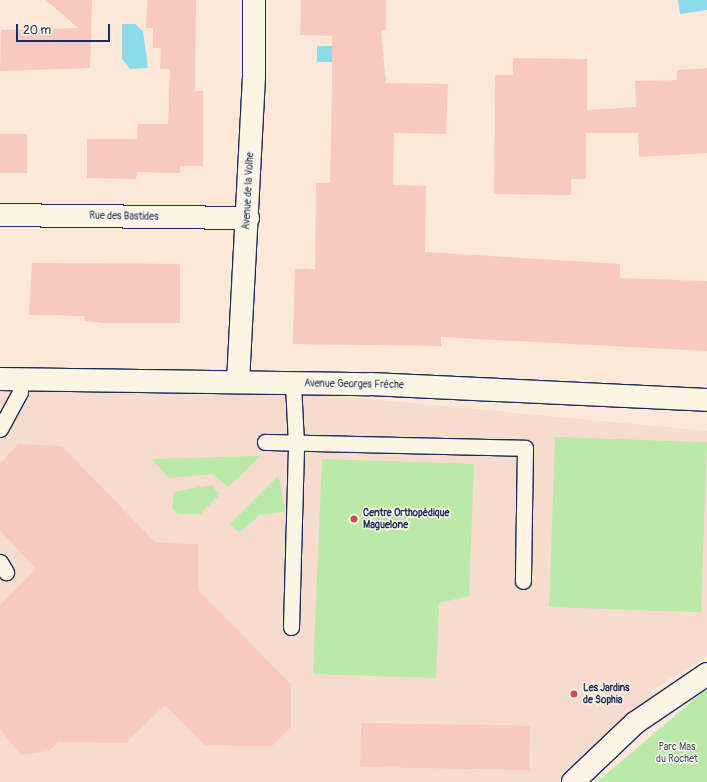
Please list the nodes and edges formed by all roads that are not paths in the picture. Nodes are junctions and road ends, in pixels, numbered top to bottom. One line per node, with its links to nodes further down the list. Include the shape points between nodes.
1 (254, 0): 3 (street, Avenue de la Volhe)
2 (0, 215): 3 (street, Rue des Bastides)
3 (248, 218): 6 (street, Avenue de la Volhe)
4 (0, 379): 5 (street, Avenue Georges Frêche)
5 (21, 379): 6 (street, Avenue Georges Frêche); 9 (lane, via 20,392)
6 (238, 382): 7 (street, Avenue Georges Frêche)
7 (292, 383): 8 (street, Avenue Georges Frêche); 11 (lane)
8 (707, 400)
9 (0, 429)
10 (265, 442): 11 (lane)
11 (296, 443): 12 (lane, via 525,448); 13 (lane)
12 (522, 581)
13 (291, 627)
14 (707, 674): 15 (street, via 634,723)
15 (573, 782)

